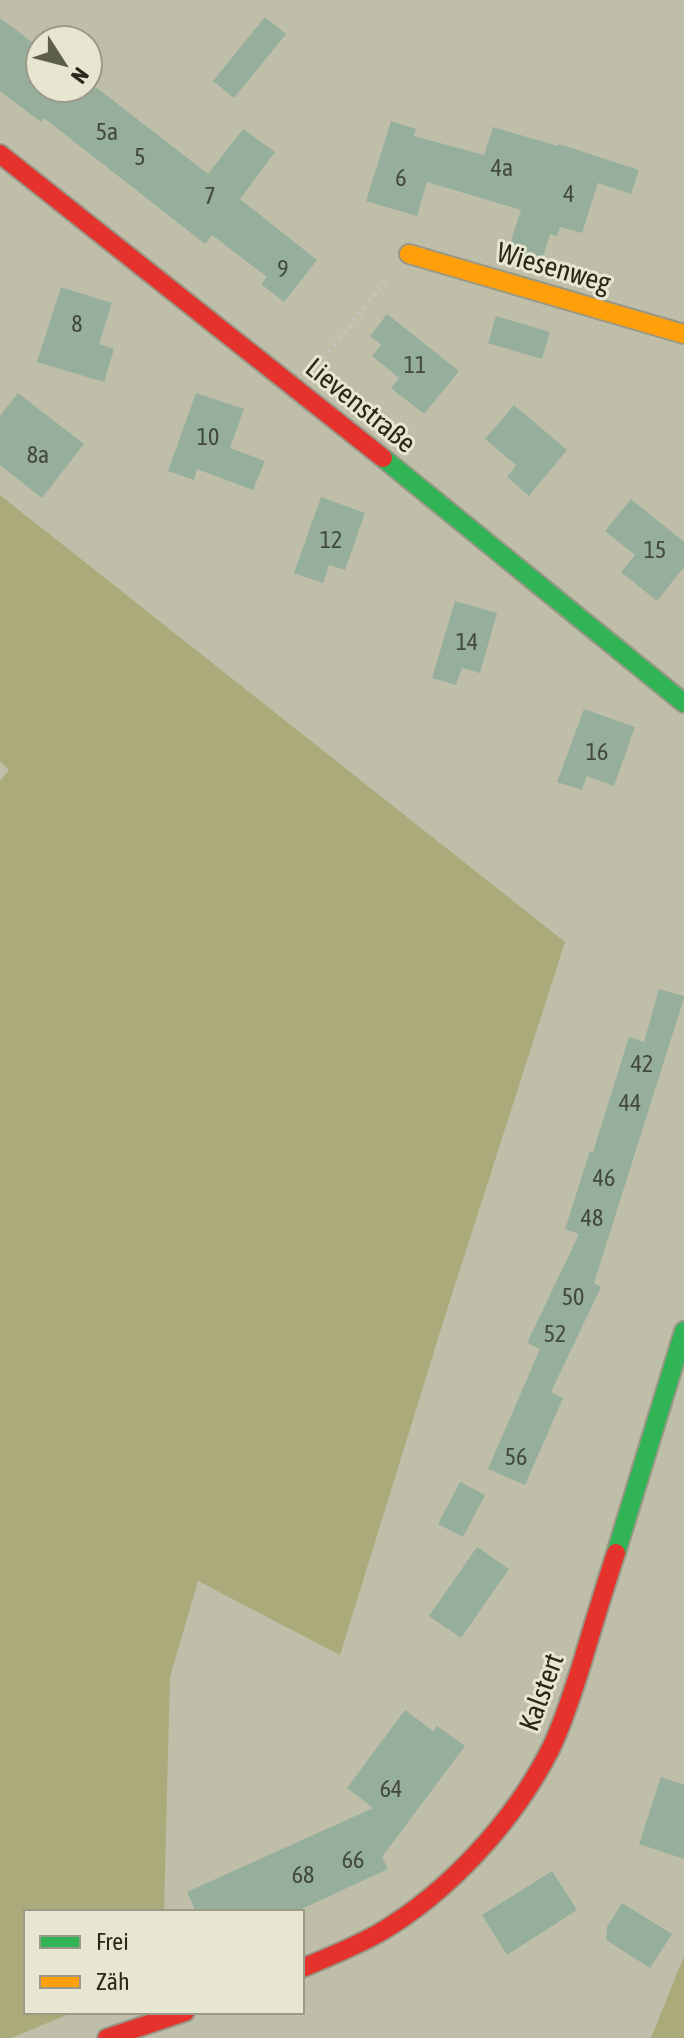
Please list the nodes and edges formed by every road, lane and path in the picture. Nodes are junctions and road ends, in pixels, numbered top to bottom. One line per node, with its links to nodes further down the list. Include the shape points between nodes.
1 (0, 154): 5 (street, Lievenstraße)
2 (409, 254): 3 (street, Wiesenweg); 4 (path)
3 (684, 334)
4 (313, 370)
5 (684, 703)
6 (684, 1331): 7 (street, Kalstert, via 572,1694 543,1761 515,1807 417,1908 354,1947)
7 (304, 1967)
8 (179, 2014): 9 (street)
9 (107, 2038)

